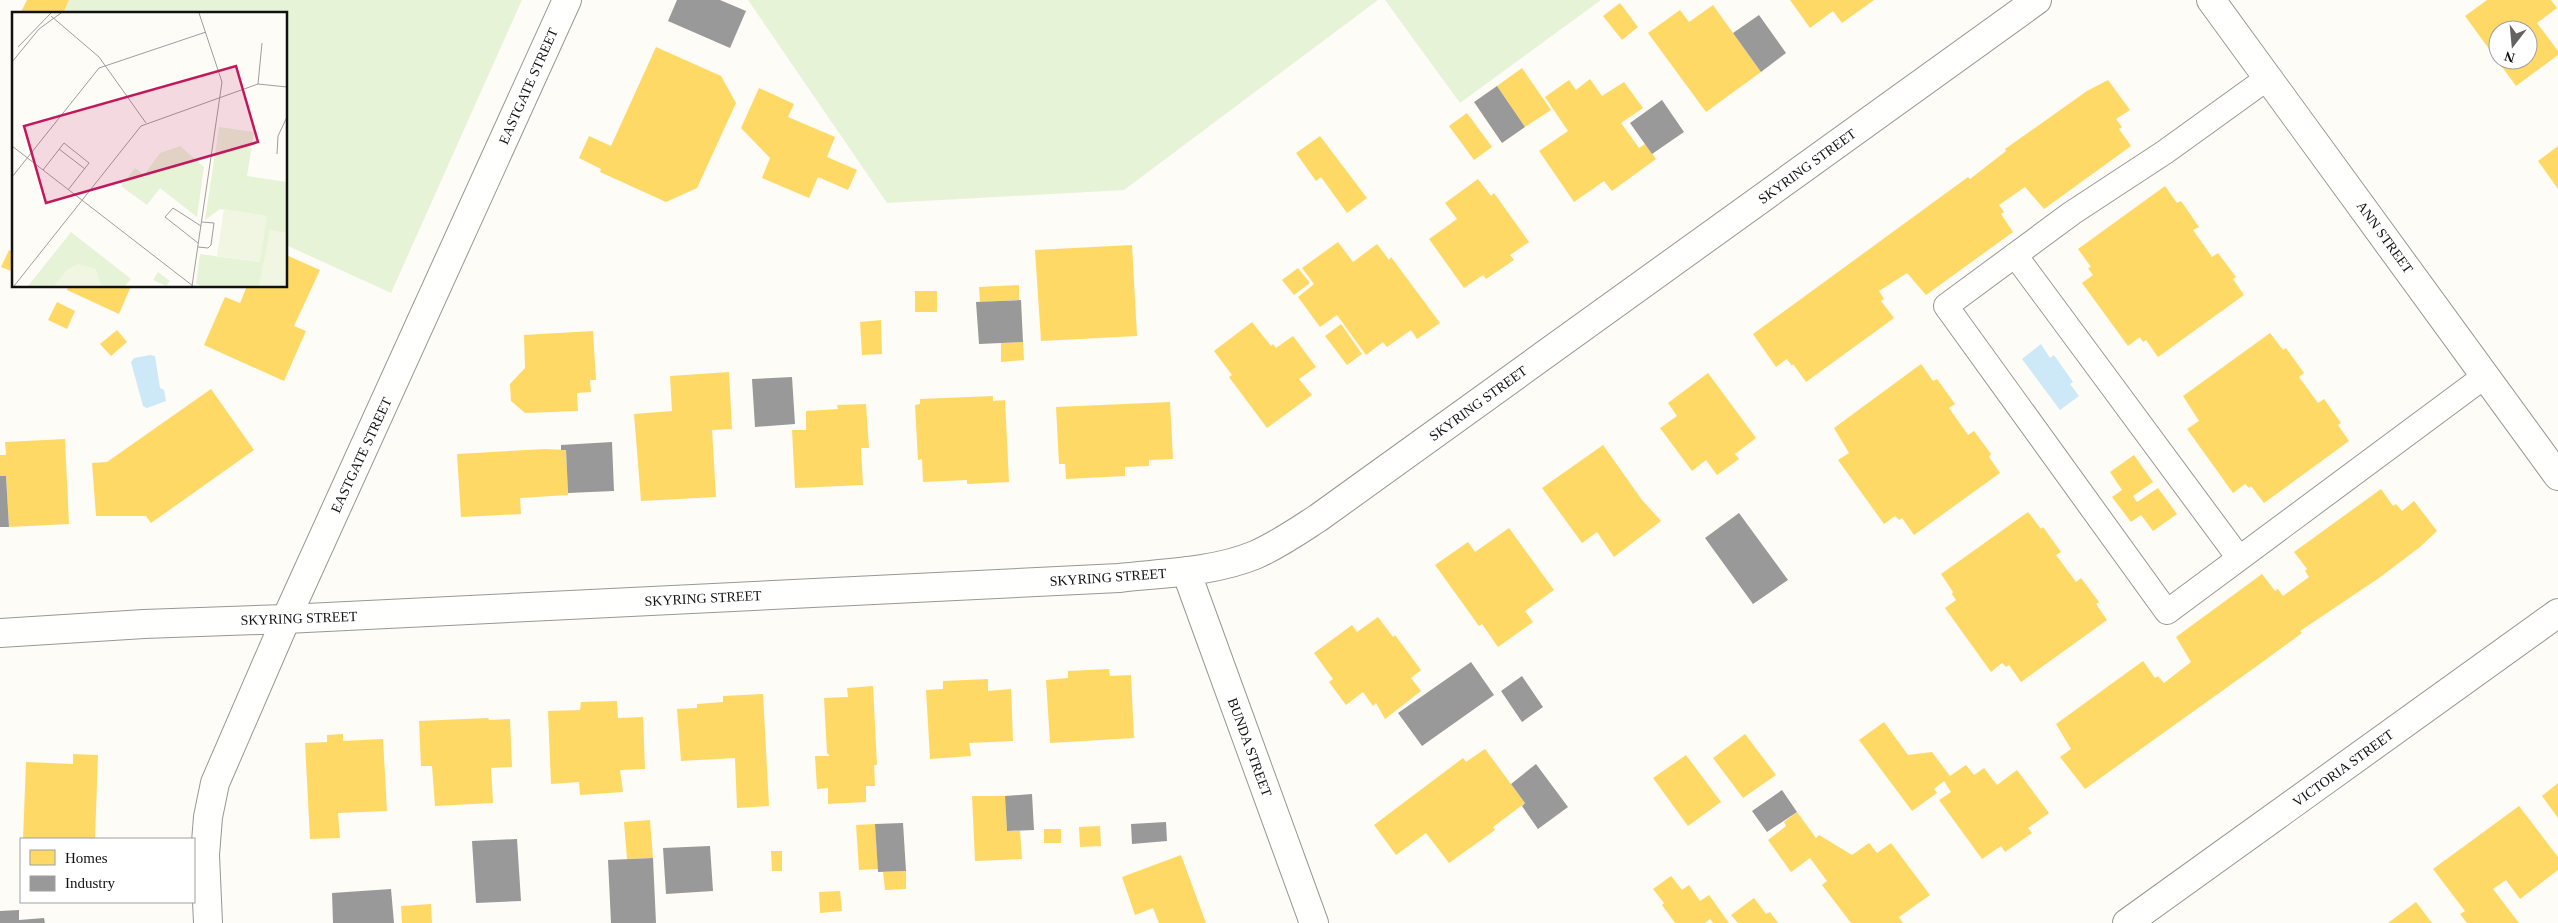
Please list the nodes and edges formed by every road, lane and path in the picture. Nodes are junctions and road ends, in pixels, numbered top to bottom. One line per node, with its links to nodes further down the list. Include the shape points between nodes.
1 (567, 0): 11 (street, EASTGATE STREET)
2 (2037, 0): 9 (street, SKYRING STREET, via 1318,518 1254,555)
3 (2211, 0): 4 (street, ANN STREET)
4 (2268, 78): 5 (lane); 6 (street, ANN STREET)
5 (2015, 255): 8 (lane); 8 (lane, via 1946,306 2167,612)
6 (2486, 376): 7 (street, ANN STREET); 8 (lane)
7 (2558, 476)
8 (2239, 558)
9 (1186, 571): 11 (street, SKYRING STREET, via 1119,578); 14 (street, BUNDA STREET)
10 (2558, 613): 15 (street, VICTORIA STREET)
11 (286, 620): 12 (street, SKYRING STREET); 13 (street, EASTGATE STREET, via 216,783 208,817)
12 (0, 633)
13 (208, 923)
14 (1314, 923)
15 (2127, 923)

